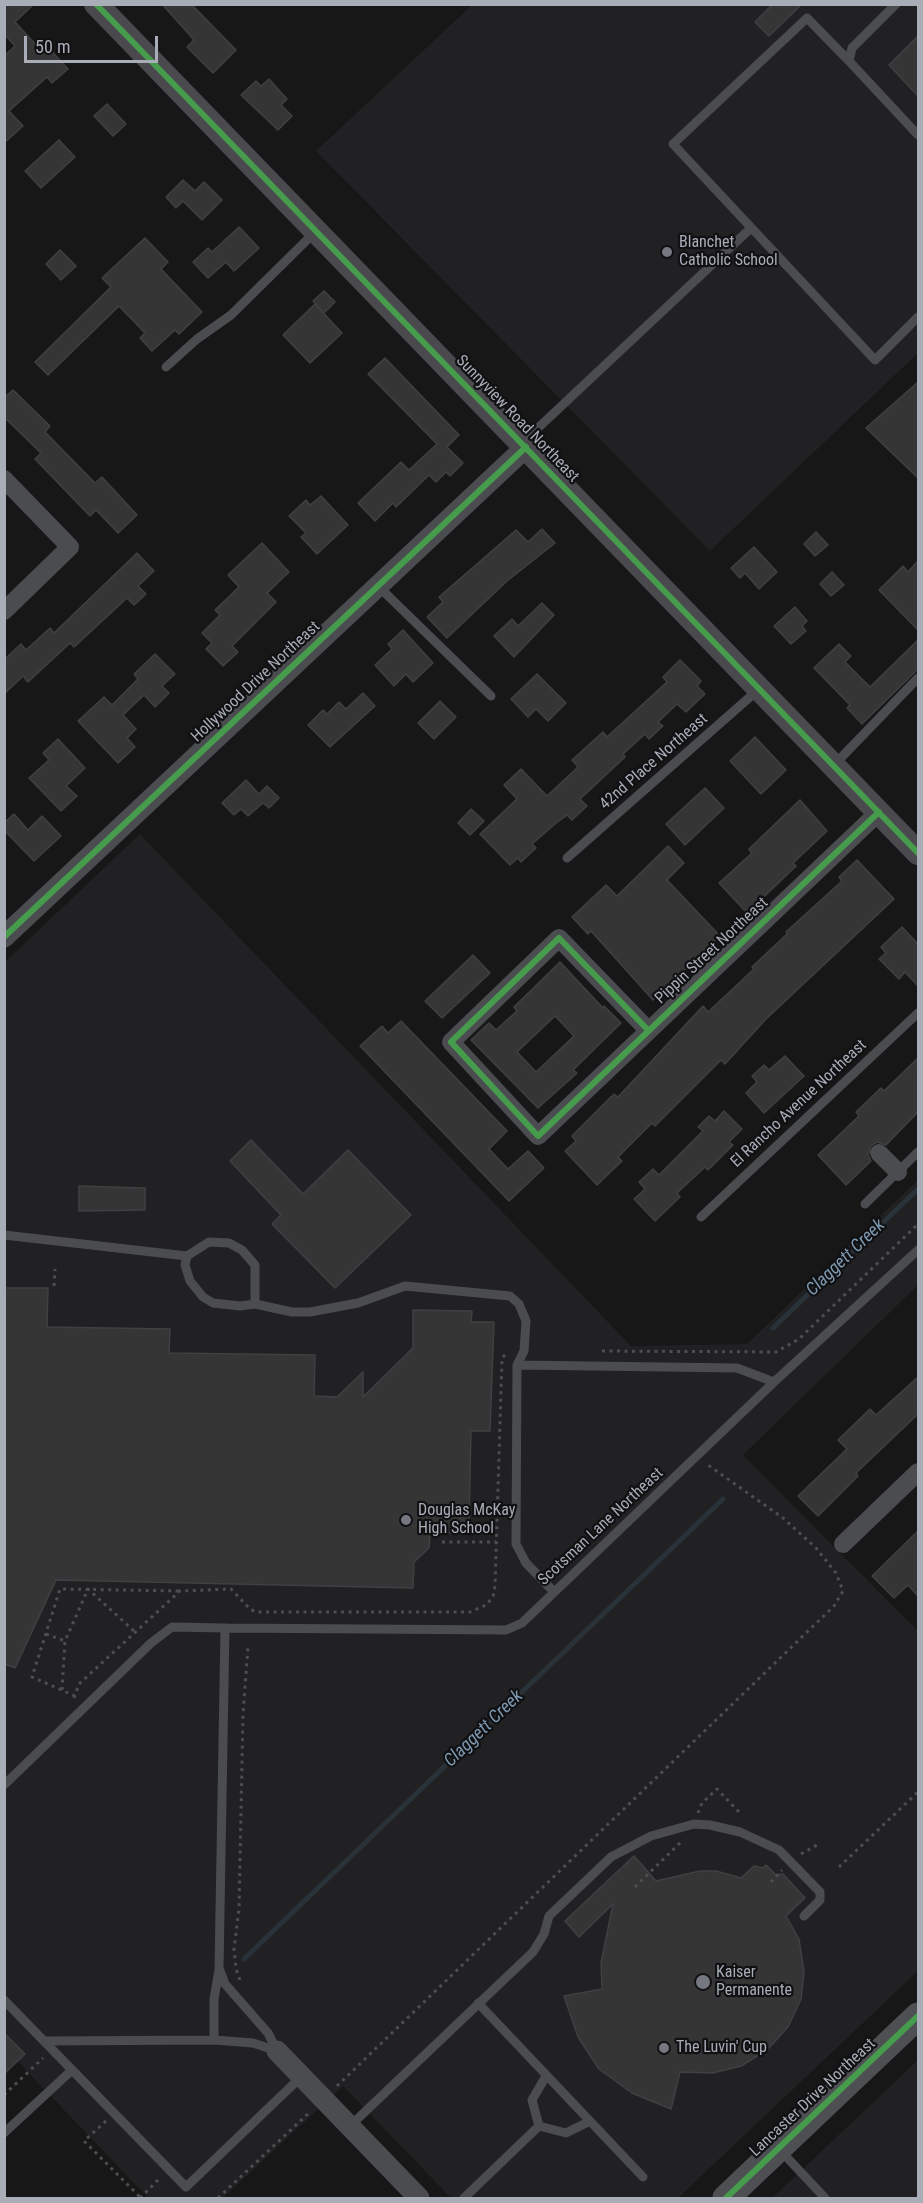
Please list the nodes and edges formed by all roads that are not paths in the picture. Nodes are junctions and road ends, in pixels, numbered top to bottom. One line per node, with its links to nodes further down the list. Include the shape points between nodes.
1 (96, 4): 6 (main road, Sunnyview Road Northeast)
2 (896, 4): 3 (lane, via 852,48)
3 (849, 61): 4 (lane); 5 (lane, via 807,18 673,144)
4 (918, 135)
5 (751, 228): 7 (lane, via 875,360); 9 (lane)
6 (316, 231): 8 (lane, via 231,315); 9 (main road, Sunnyview Road Northeast)
7 (918, 317)
8 (166, 367)
9 (524, 445): 11 (street, Hollywood Drive Northeast); 14 (main road, Sunnyview Road Northeast)
10 (4, 479): 12 (street, via 70,547)
11 (378, 586): 15 (lane); 20 (street, Hollywood Drive Northeast)
12 (4, 611)
13 (918, 678): 16 (lane)
14 (760, 688): 16 (main road, Sunnyview Road Northeast); 19 (lane, 42nd Place Northeast)
15 (491, 696)
16 (834, 765): 17 (main road, Sunnyview Road Northeast)
17 (879, 812): 18 (main road, Sunnyview Road Northeast); 22 (street, Pippin Street Northeast)
18 (918, 853)
19 (567, 858)
20 (4, 937)
21 (918, 1013): 27 (lane, El Rancho Avenue Northeast)
22 (648, 1030): 22 (street, Pippin Street Northeast, via 538,1136 451,1042 559,938)
23 (918, 1152): 25 (lane)
24 (879, 1153): 25 (street)
25 (898, 1172): 26 (lane)
26 (866, 1203)
27 (701, 1216)
28 (4, 1235): 30 (lane)
29 (918, 1250): 33 (lane, Scotsman Lane Northeast)
30 (187, 1256): 31 (lane, via 185,1265 190,1281 203,1297 213,1303); 31 (lane, via 209,1242 242,1250 255,1265)
31 (255, 1304): 32 (lane, via 310,1312 358,1303 405,1286 510,1296 519,1304 525,1321 524,1351)
32 (517, 1365): 33 (lane, via 737,1368); 36 (lane, via 518,1549)
33 (774, 1382): 36 (lane, Scotsman Lane Northeast)
34 (918, 1472): 35 (street)
35 (843, 1544)
36 (554, 1592): 37 (lane, Scotsman Lane Northeast, via 522,1623 506,1630)
37 (225, 1628): 38 (lane, Scotsman Lane Northeast, via 172,1627 151,1642); 40 (lane)
38 (4, 1785)
39 (804, 1916): 42 (lane, via 820,1900 820,1892 779,1850 740,1832 710,1824 686,1826 651,1836 611,1857 549,1916 533,1952)
40 (219, 1968): 44 (lane); 46 (lane, via 225,1984 268,2033)
41 (4, 2000): 45 (lane)
42 (478, 2003): 49 (lane); 51 (lane)
43 (918, 2016): 54 (main road, Lancaster Drive Northeast)
44 (214, 2040): 45 (lane); 46 (lane, via 253,2043)
45 (44, 2041): 47 (lane)
46 (277, 2051): 48 (street)
47 (68, 2074): 48 (lane, via 186,2187); 53 (lane)
48 (302, 2076): 51 (street, via 331,2092)
49 (546, 2076): 50 (lane); 52 (lane, via 532,2100)
50 (590, 2121): 52 (lane, via 566,2133); 55 (lane)
51 (350, 2126): 56 (street)
52 (539, 2126): 57 (lane)
53 (4, 2133)
54 (779, 2148): 58 (main road, Lancaster Drive Northeast); 59 (lane)
55 (643, 2176)
56 (419, 2199)
57 (464, 2199)
58 (726, 2199)
59 (825, 2199)

